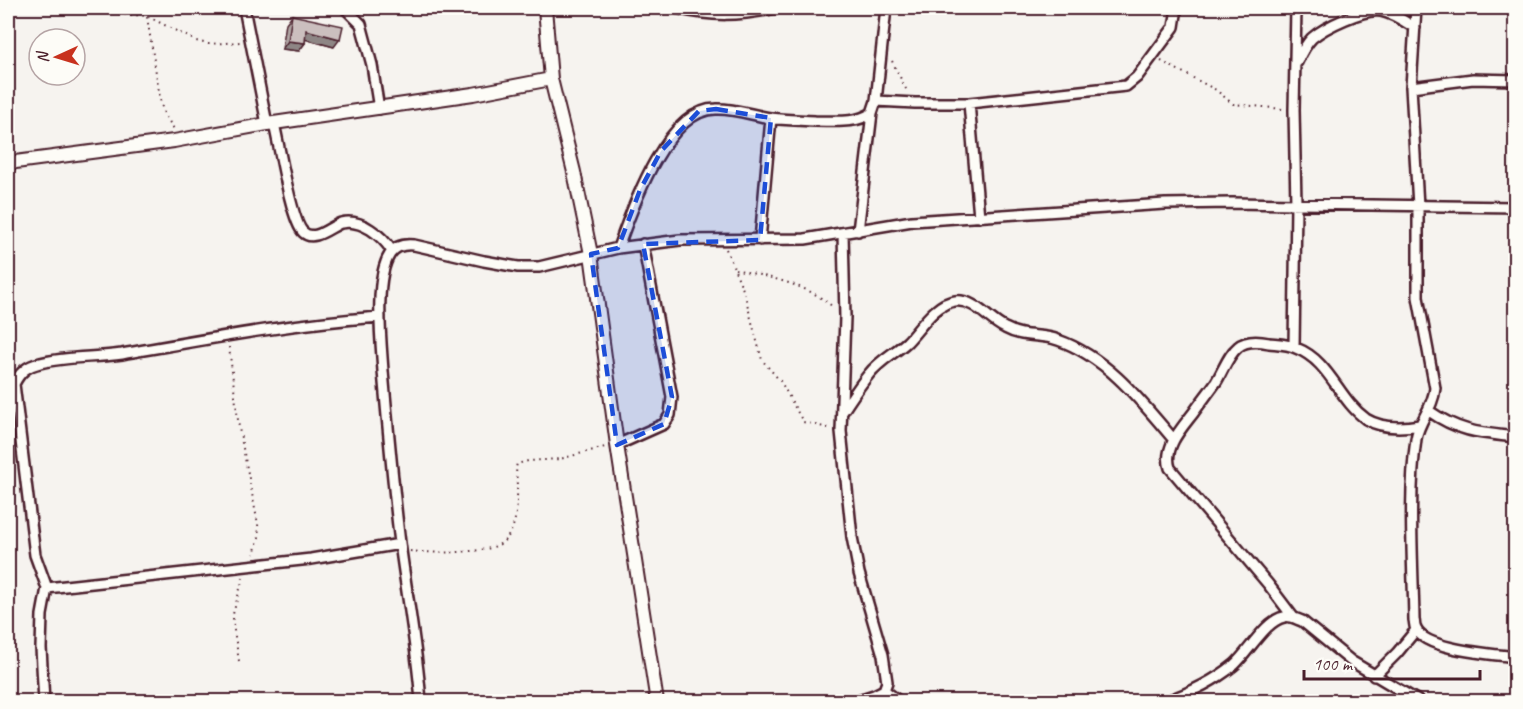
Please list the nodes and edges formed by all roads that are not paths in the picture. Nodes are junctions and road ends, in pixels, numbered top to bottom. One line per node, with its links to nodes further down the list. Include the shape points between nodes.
1 (244, 8): 21 (street)
2 (345, 8): 18 (street, via 361,24)
3 (545, 8): 13 (street)
4 (675, 8): 5 (street, via 721,16)
5 (777, 8)
6 (886, 8): 16 (street)
7 (1177, 8): 17 (street, via 1174,27 1126,86)
8 (1296, 8): 12 (street)
9 (1416, 8): 11 (street)
10 (1382, 9): 11 (street); 12 (street, via 1347,19 1312,38)
11 (1415, 28): 15 (street)
12 (1295, 65): 23 (street)
13 (551, 79): 18 (street); 33 (street)
14 (1515, 80): 15 (street, via 1473,79)
15 (1411, 87): 24 (street)
16 (876, 100): 17 (street); 19 (street)
17 (969, 103): 26 (street)
18 (379, 109): 21 (street)
19 (872, 113): 20 (street, via 850,122); 27 (street)
20 (771, 118): 29 (street); 31 (street, via 716,109 699,111 690,118 661,151 640,190)
21 (271, 124): 22 (street); 32 (street, via 303,232 313,235 340,223 354,224 375,232)
22 (8, 163)
23 (1296, 204): 24 (street); 26 (street, via 1165,204); 35 (street)
24 (1418, 206): 25 (street); 37 (street, via 1418,297 1435,388)
25 (1515, 207)
26 (979, 217): 27 (street, via 912,221)
27 (858, 231): 28 (street)
28 (843, 233): 29 (street); 36 (street)
29 (760, 240): 30 (street, via 721,238)
30 (643, 244): 31 (street); 41 (street, via 672,397 670,415 664,424)
31 (618, 248): 33 (street)
32 (392, 251): 33 (street, via 404,244 414,245 518,267 547,266); 34 (street, via 382,279)
33 (591, 254): 41 (street)
34 (380, 317): 42 (street); 43 (street, via 317,321 41,363 24,369 14,384 35,555)
35 (1294, 347): 38 (street, via 1320,363 1353,408 1368,420 1404,428); 40 (street, via 1265,342 1238,346)
36 (843, 411): 40 (street, via 870,372 943,305 964,301 1017,334 1055,338 1086,354 1132,391); 48 (street, via 841,431 852,537 883,655 887,682)
37 (1429, 411): 38 (street); 39 (street, via 1462,429)
38 (1420, 425): 45 (street, via 1413,487)
39 (1515, 437)
40 (1174, 440): 44 (street, via 1168,451 1170,468)
41 (617, 445): 51 (street)
42 (401, 547): 43 (street); 50 (street)
43 (47, 588): 49 (street, via 41,648)
44 (1293, 617): 47 (street); 54 (street, via 1284,616 1273,622 1236,663 1212,681)
45 (1416, 630): 46 (street, via 1426,639 1448,647); 47 (street)
46 (1515, 657)
47 (1374, 676): 55 (street)
48 (884, 690): 52 (street); 53 (street)
49 (44, 702)
50 (421, 702)
51 (657, 702)
52 (852, 702)
53 (900, 702)
54 (1164, 702)
55 (1420, 702)

